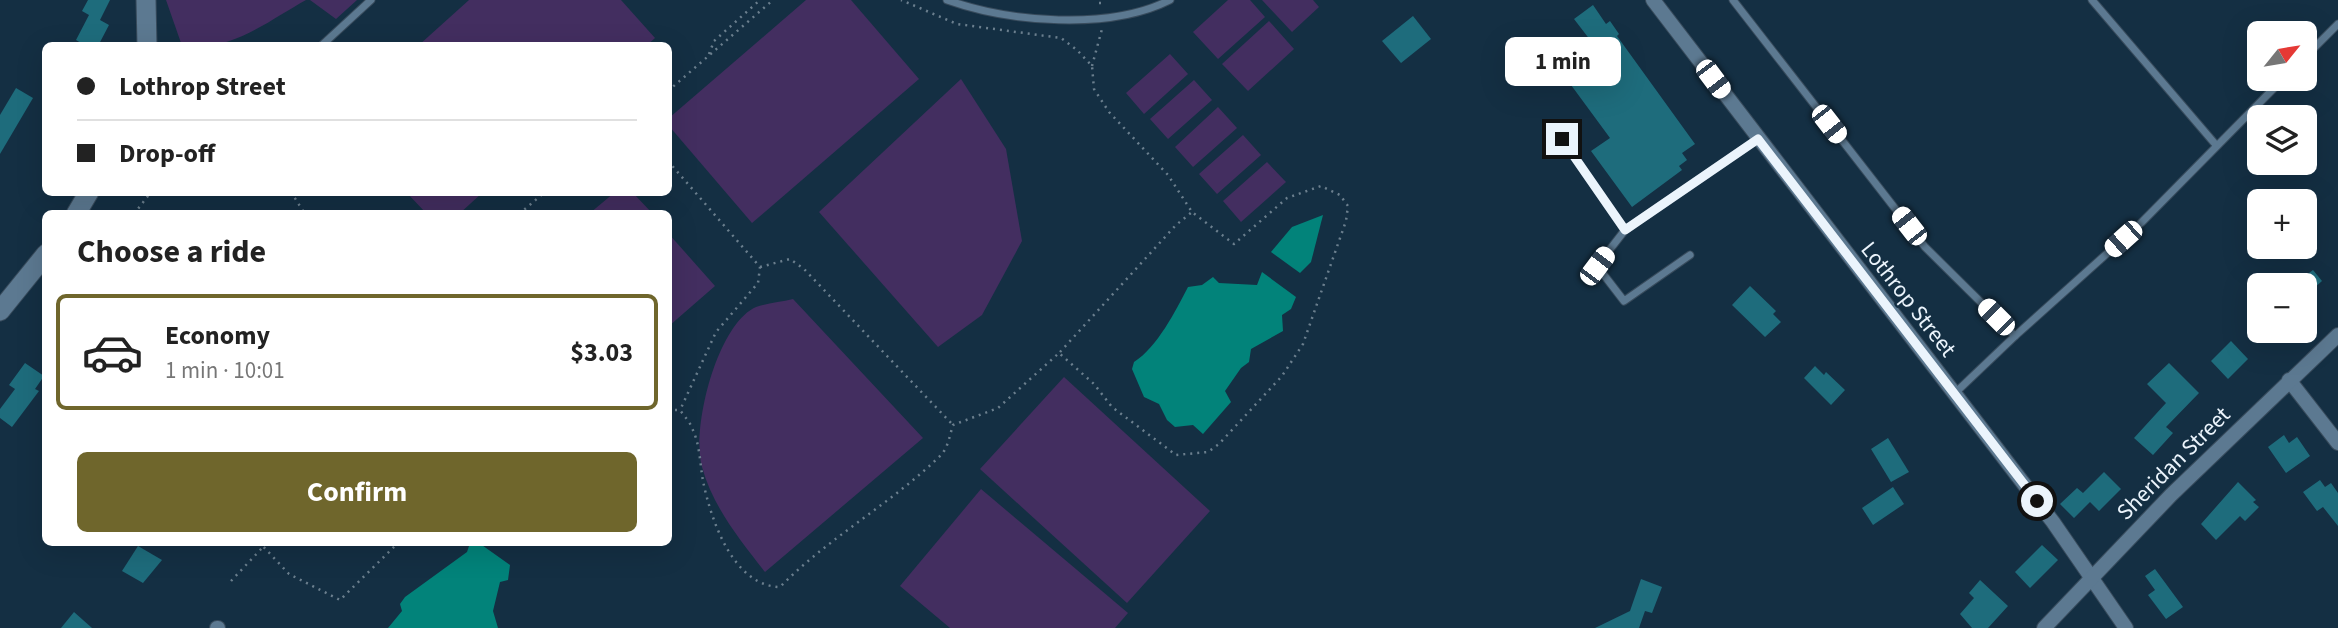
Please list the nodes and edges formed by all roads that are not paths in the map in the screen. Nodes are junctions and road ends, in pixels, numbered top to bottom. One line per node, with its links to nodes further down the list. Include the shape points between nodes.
1 (146, 0): 9 (street)
2 (371, 0): 10 (lane)
3 (947, 0): 4 (lane, via 1014,16 1106,18)
4 (1170, 0)
5 (1653, 0): 14 (street, Lothrop Street)
6 (1733, 0): 21 (lane, via 1926,247)
7 (2092, 0): 15 (lane)
8 (2338, 24): 11 (lane)
9 (147, 42)
10 (325, 42)
11 (2317, 45)
12 (2271, 91): 15 (lane)
13 (1562, 139): 16 (lane)
14 (1758, 139): 16 (lane); 23 (street, Lothrop Street)
15 (2216, 145): 21 (lane, via 2141,223)
16 (1625, 230): 17 (lane, via 1597,266 1623,300)
17 (1690, 256)
18 (42, 259): 19 (street)
19 (0, 311)
20 (2338, 335): 22 (street, Sheridan Street)
21 (2015, 336): 23 (lane)
22 (2289, 380): 24 (street); 25 (street, Sheridan Street)
23 (1954, 394): 25 (street, Lothrop Street)
24 (2338, 443)
25 (2092, 580): 26 (street, Sheridan Street); 27 (street, Lothrop Street)
26 (2044, 628)
27 (2126, 628)

